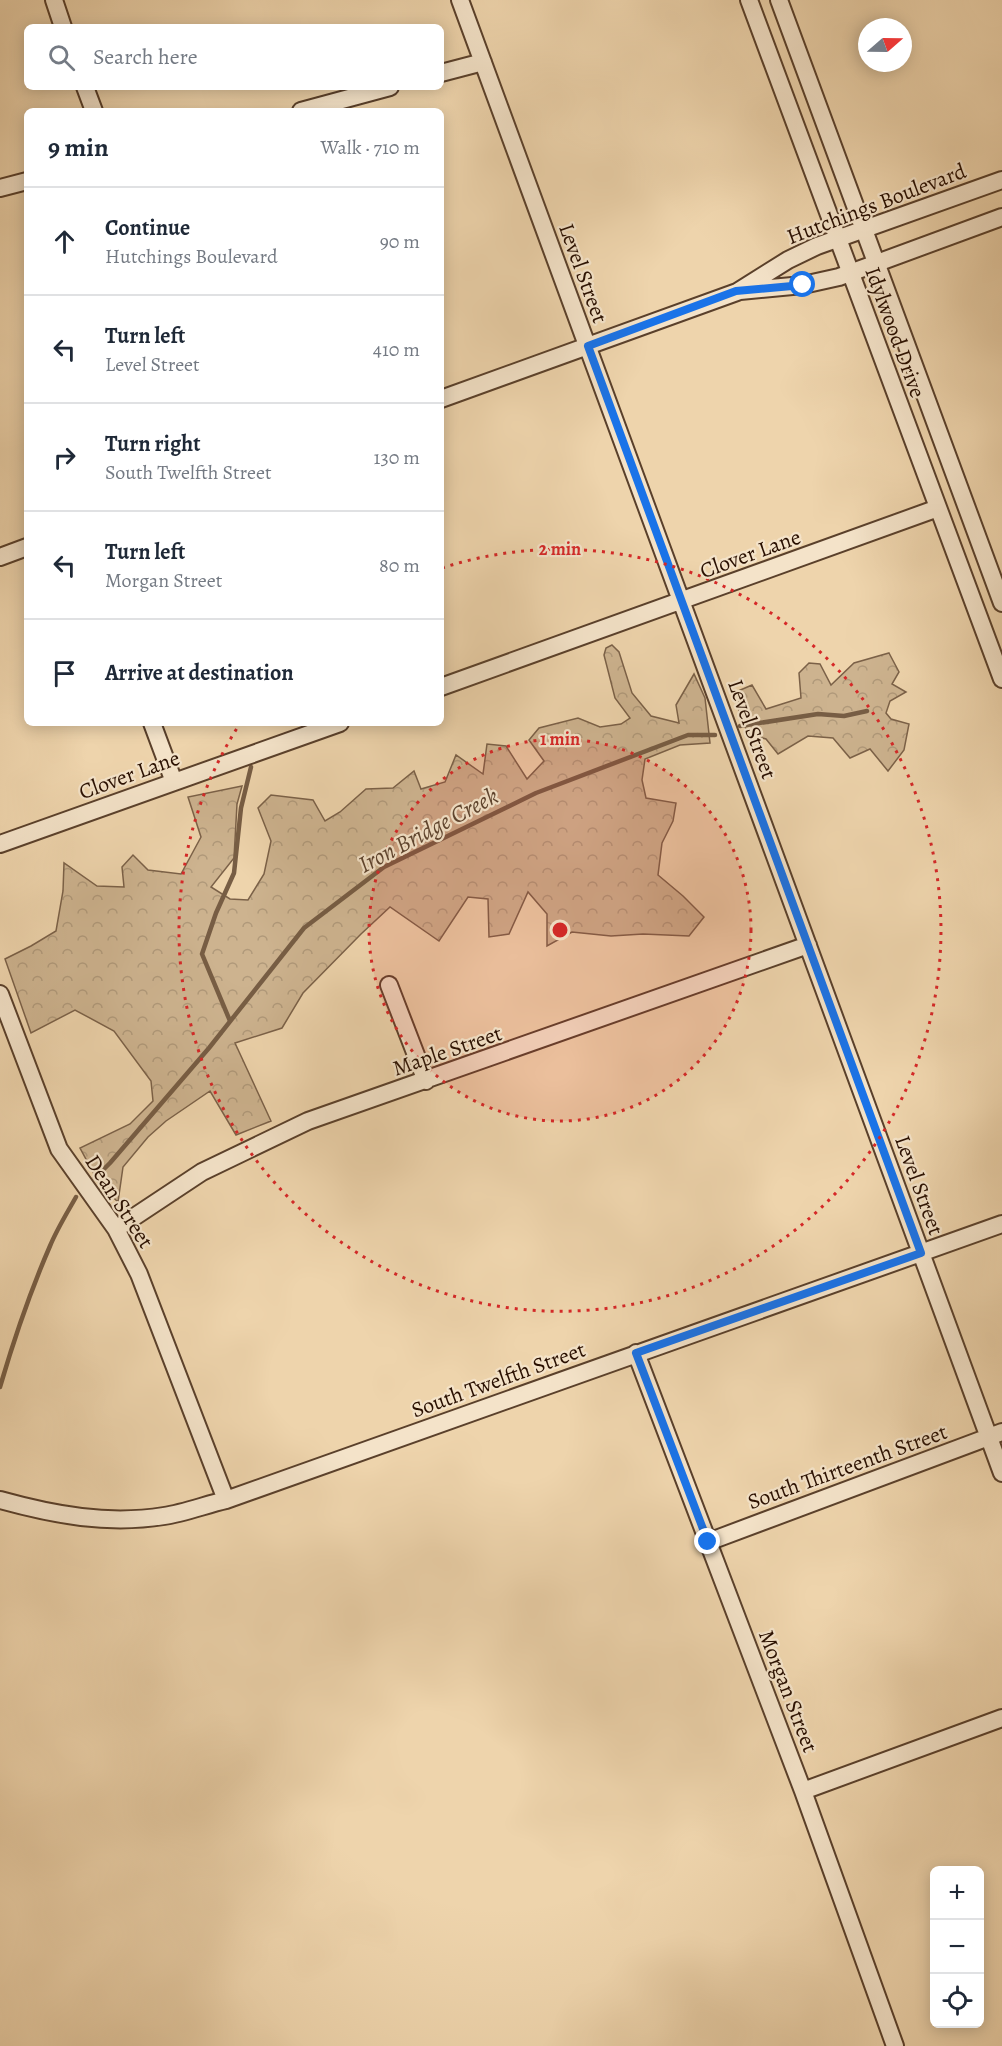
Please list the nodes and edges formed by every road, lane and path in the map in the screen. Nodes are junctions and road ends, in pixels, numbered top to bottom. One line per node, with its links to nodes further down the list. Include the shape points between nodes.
1 (54, 0): 5 (street)
2 (460, 0): 6 (street, Level Street)
3 (749, 0): 17 (street, Idylwood Drive)
4 (779, 0): 16 (street, Idylwood Drive)
5 (62, 24)
6 (483, 62): 7 (street); 21 (street, Level Street)
7 (444, 73)
8 (86, 90): 10 (street)
9 (379, 90): 11 (street)
10 (92, 108)
11 (312, 108)
12 (1002, 180): 16 (street, Hutchings Boulevard)
13 (24, 182): 14 (street)
14 (0, 188)
15 (1002, 216): 18 (street, Hutchings Boulevard)
16 (863, 230): 17 (street, Hutchings Boulevard); 18 (street, Idylwood Drive)
17 (837, 239): 19 (street, Idylwood Drive); 20 (street, Hutchings Boulevard, via 788,260)
18 (876, 263): 19 (street, Hutchings Boulevard); 27 (street, Idylwood Drive)
19 (850, 273): 20 (street, Hutchings Boulevard, via 803,285); 23 (street, Idylwood Drive)
20 (736, 291): 21 (street, Hutchings Boulevard)
21 (588, 346): 22 (street, Hutchings Boulevard); 26 (street, Level Street)
22 (444, 398)
23 (938, 508): 26 (street, Clover Lane); 28 (street, Idylwood Drive)
24 (24, 548): 25 (street)
25 (0, 557)
26 (682, 602): 30 (street, Clover Lane); 35 (street, Level Street)
27 (1002, 603)
28 (995, 637): 29 (street, Idylwood Drive)
29 (1002, 679)
30 (444, 686)
31 (153, 726): 33 (street)
32 (332, 726): 33 (street, Clover Lane)
33 (174, 782): 34 (street, Clover Lane)
34 (0, 844)
35 (808, 945): 38 (street, Maple Street); 41 (street, Level Street)
36 (389, 985): 38 (street)
37 (0, 994): 40 (street, Dean Street, via 59,1149)
38 (426, 1081): 40 (street, Maple Street, via 308,1121 202,1172)
39 (1002, 1224): 41 (street, South Twelfth Street)
40 (116, 1229): 46 (street, Dean Street, via 139,1274)
41 (921, 1253): 42 (street, South Twelfth Street); 43 (street, Level Street)
42 (636, 1353): 46 (street, South Twelfth Street); 47 (street, Morgan Street)
43 (996, 1435): 44 (street, Level Street); 47 (street, South Thirteenth Street)
44 (1002, 1473)
45 (0, 1500): 46 (street, South Twelfth Street, via 98,1520 166,1516)
46 (226, 1500)
47 (708, 1542): 49 (street, Morgan Street)
48 (1002, 1718): 49 (street)
49 (803, 1791): 50 (street, Morgan Street)
50 (895, 2046)

